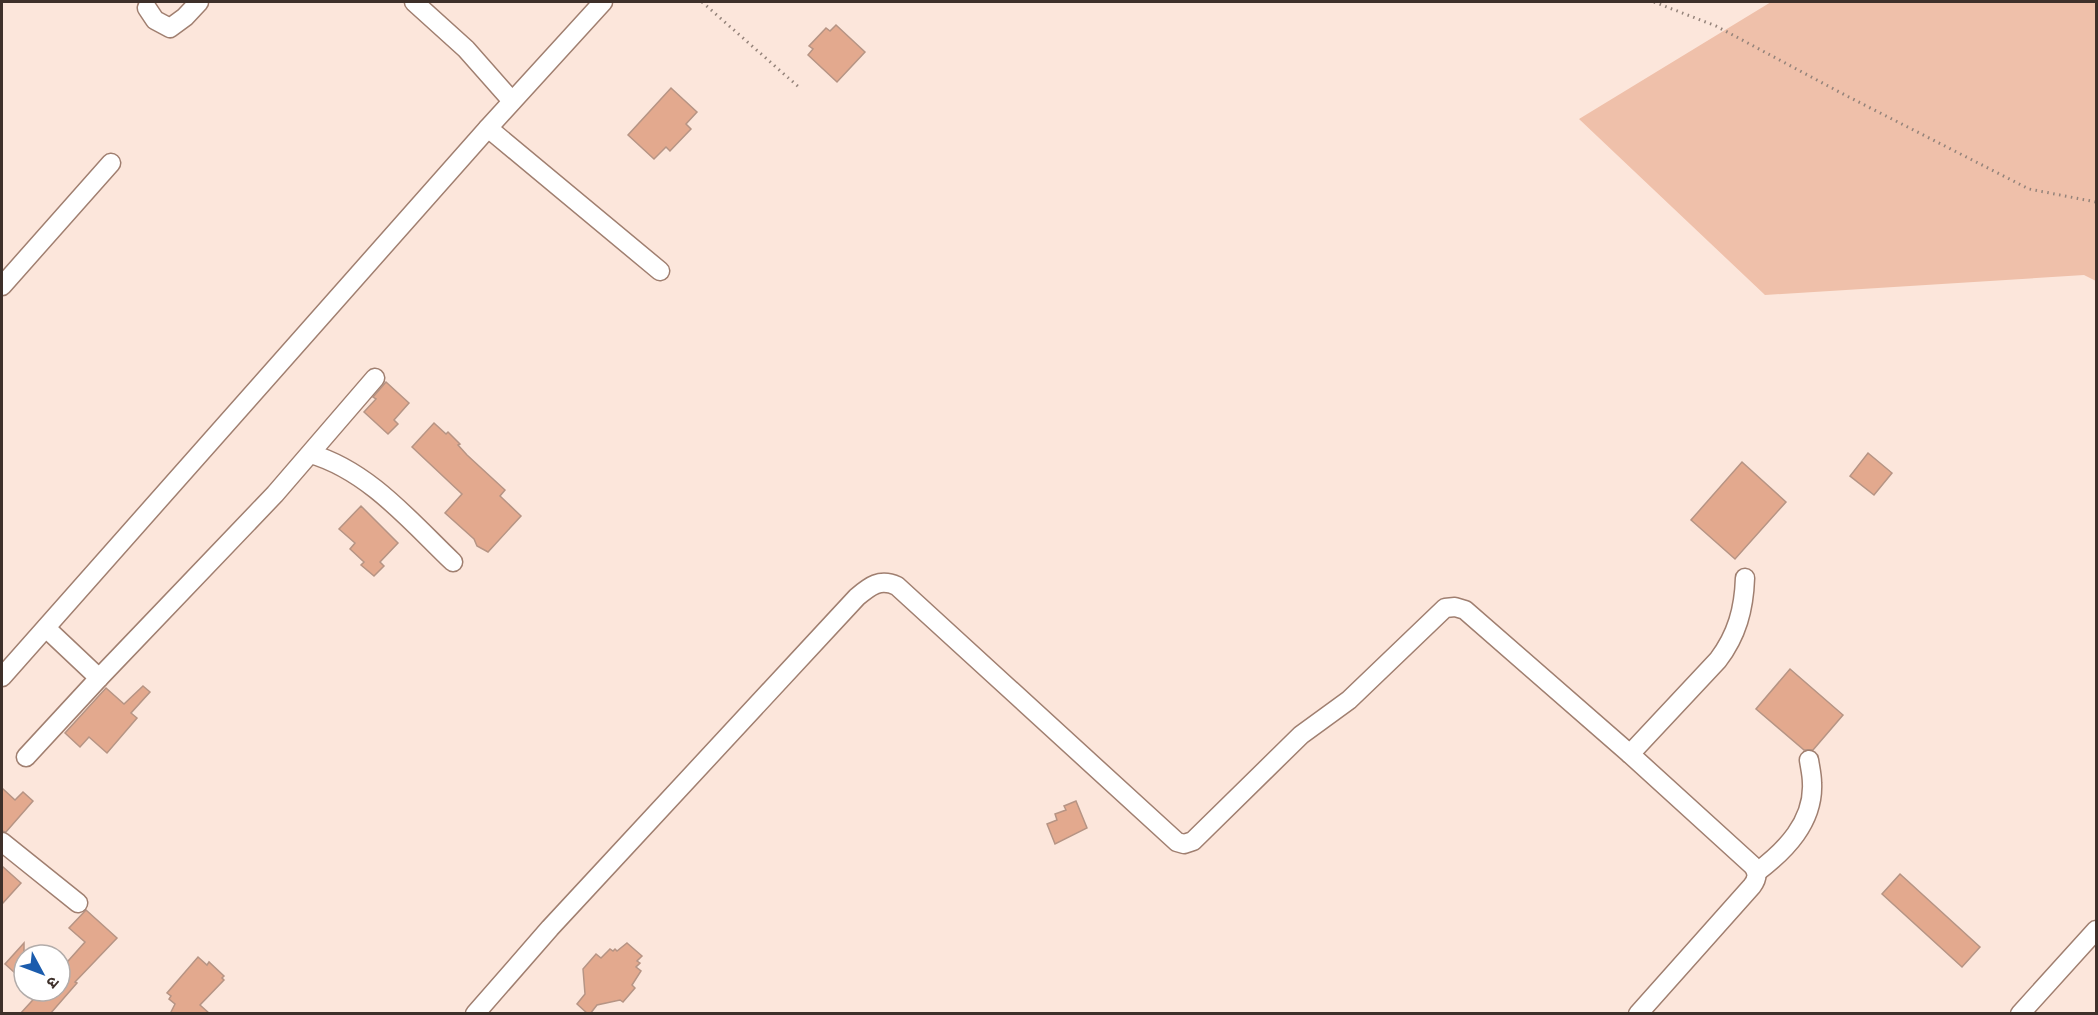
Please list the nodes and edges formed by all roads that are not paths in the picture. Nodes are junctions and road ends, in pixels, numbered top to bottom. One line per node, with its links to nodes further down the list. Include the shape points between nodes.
1 (199, 2): 4 (street, via 170,28 155,20)
2 (414, 2): 5 (street, via 466,49)
3 (603, 2): 5 (street)
4 (147, 8)
5 (512, 101): 6 (street)
6 (488, 128): 8 (street); 14 (street)
7 (111, 163): 9 (street)
8 (660, 271)
9 (2, 285)
10 (375, 378): 11 (street)
11 (311, 454): 12 (street, via 353,473); 16 (street)
12 (453, 562)
13 (1745, 578): 17 (street, via 1740,619 1729,645)
14 (46, 628): 15 (street); 16 (street)
15 (2, 677)
16 (99, 678): 18 (street)
17 (1630, 754): 21 (street); 24 (street, via 1472,615 1450,606 1349,700 1301,735 1192,841 1179,843 897,586 882,582 857,597 550,928)
18 (27, 757)
19 (1809, 760): 21 (street, via 1812,784 1804,821 1786,847)
20 (2, 842): 22 (street)
21 (1756, 872): 25 (street, via 1752,886)
22 (78, 903)
23 (2096, 932): 26 (street)
24 (476, 1014)
25 (1638, 1014)
26 (2020, 1014)

